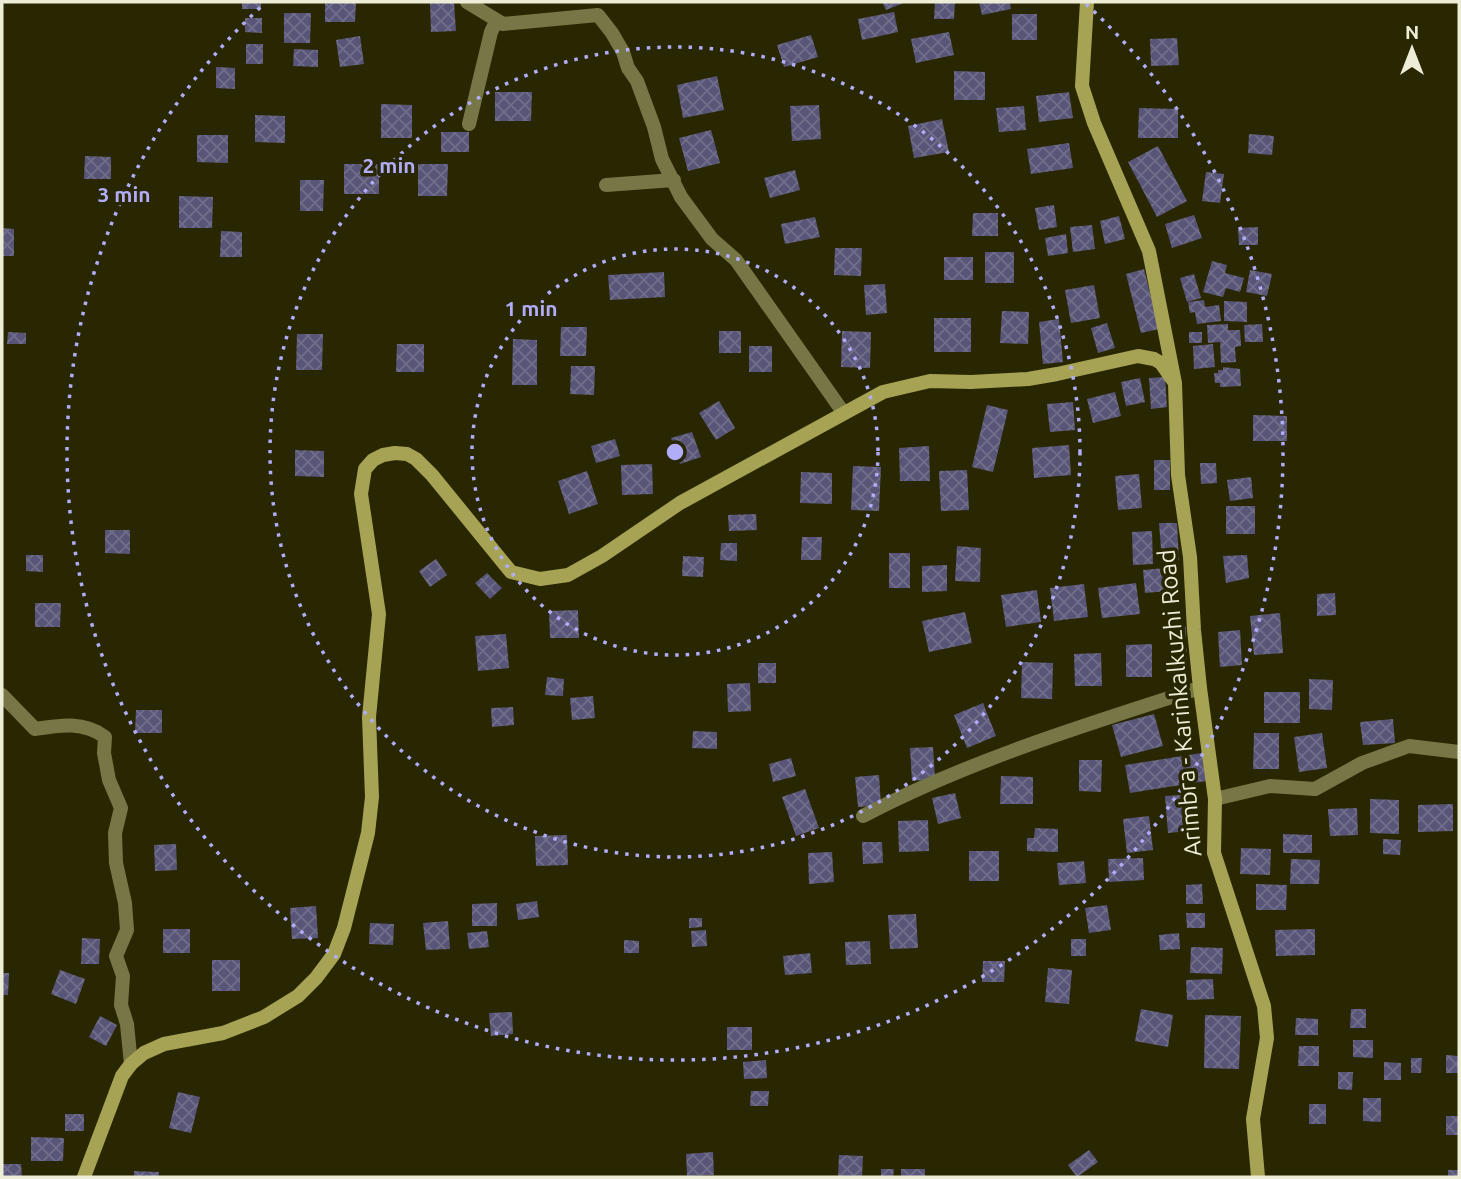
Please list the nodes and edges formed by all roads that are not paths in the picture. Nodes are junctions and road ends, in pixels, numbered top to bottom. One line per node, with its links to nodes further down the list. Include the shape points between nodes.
1 (467, 2): 3 (street)
2 (1087, 2): 7 (main road, Arimbra - Karinkalkuzhi Road, via 1082,86 1149,251)
3 (496, 22): 4 (street); 5 (street, via 598,15 637,81 662,159)
4 (469, 124)
5 (674, 180): 6 (street); 8 (street, via 681,197 712,239 736,260)
6 (606, 185)
7 (1175, 383): 8 (main road, via 1154,359 1126,357 1028,379 930,381 883,392); 9 (main road, Arimbra - Karinkalkuzhi Road, via 1178,475 1190,557)
8 (843, 412): 14 (main road, via 680,503 579,569 540,579 511,572 416,459 396,453 373,460 365,469 361,494 379,614 369,717 372,797 368,833 334,954 298,996 264,1017 223,1033 164,1044)
9 (1200, 688): 12 (main road, Arimbra - Karinkalkuzhi Road); 13 (street, via 1029,743)
10 (2, 695): 14 (street, via 35,729 93,728 105,737 109,780 121,808 115,833 116,863 127,930 116,956)
11 (1459, 752): 12 (street, via 1409,746 1362,763 1315,789 1270,786)
12 (1215, 799): 16 (main road, Arimbra - Karinkalkuzhi Road, via 1214,853 1264,1006 1267,1038 1253,1119)
13 (863, 816)
14 (131, 1064): 15 (main road, via 122,1076)
15 (84, 1177)
16 (1258, 1177)

